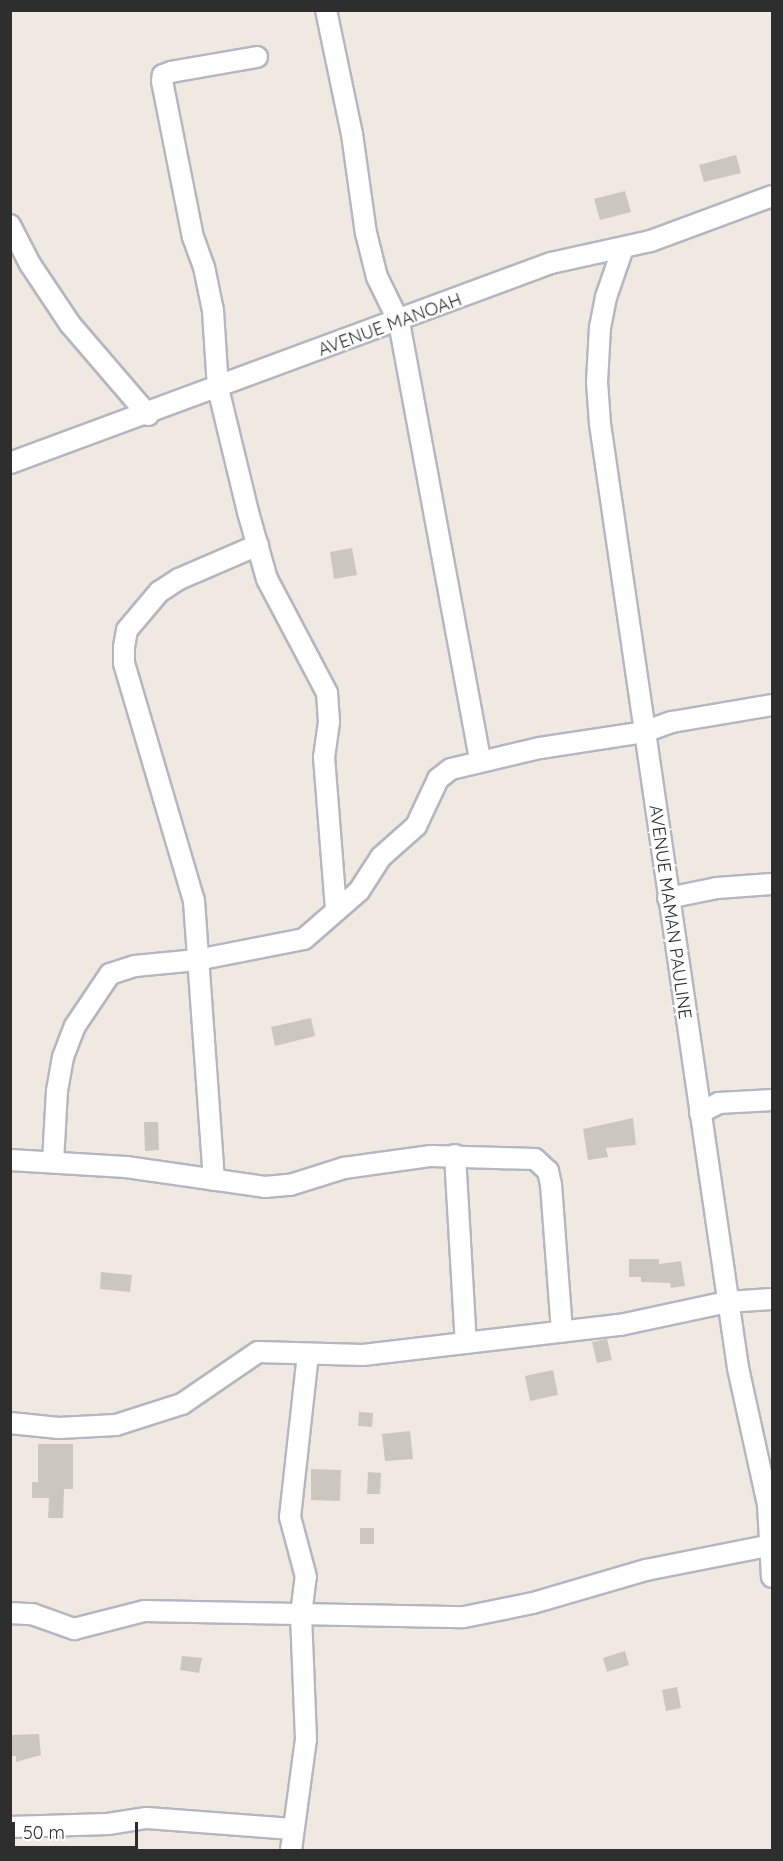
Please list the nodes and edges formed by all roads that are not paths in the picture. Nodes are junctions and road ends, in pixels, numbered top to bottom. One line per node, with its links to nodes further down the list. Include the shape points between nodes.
1 (326, 10): 6 (street, via 352,134 366,233 377,277)
2 (257, 57): 7 (street, via 171,72 162,77 193,237 213,310)
3 (772, 196): 5 (street, AVENUE MANOAH)
4 (10, 225): 8 (street, via 30,264 70,324)
5 (623, 248): 6 (street, AVENUE MANOAH, via 551,263); 12 (street, AVENUE MAMAN PAULINE, via 606,297 597,382)
6 (399, 322): 7 (street, AVENUE MANOAH); 13 (street)
7 (218, 388): 8 (street, AVENUE MANOAH); 10 (street)
8 (148, 415): 9 (street, AVENUE MANOAH)
9 (10, 463)
10 (258, 545): 16 (street, via 267,579 327,693 329,722 324,757); 17 (street, via 178,579 159,592 127,630 124,663 190,877)
11 (772, 705): 12 (street, via 672,722)
12 (644, 732): 13 (street); 15 (street, AVENUE MAMAN PAULINE)
13 (480, 760): 16 (street, via 442,773 416,826 381,857 359,891)
14 (772, 885): 15 (street, via 717,888)
15 (668, 898): 19 (street, AVENUE MAMAN PAULINE)
16 (336, 909): 17 (street, via 317,932 304,939)
17 (197, 960): 22 (street, via 121,970 110,974 96,992 63,1057); 23 (street)
18 (772, 1100): 19 (street, via 719,1103)
19 (700, 1113): 25 (street, AVENUE MAMAN PAULINE)
20 (455, 1155): 23 (street, via 344,1168 280,1187); 26 (street, via 519,1157 536,1160 548,1171); 27 (street)
21 (10, 1160): 22 (street)
22 (53, 1162): 23 (street, via 126,1167)
23 (214, 1180)
24 (772, 1299): 25 (street)
25 (727, 1302): 26 (street); 30 (street, AVENUE MAMAN PAULINE, via 763,1479)
26 (562, 1332): 27 (street)
27 (466, 1343): 28 (street, via 363,1355)
28 (308, 1355): 29 (street, via 258,1352 182,1404 116,1425 59,1428); 33 (street, via 290,1517 306,1577)
29 (10, 1423)
30 (772, 1545): 31 (street, AVENUE MAMAN PAULINE); 33 (street, via 646,1570 533,1603 464,1617)
31 (772, 1577)
32 (10, 1613): 33 (street, via 32,1614 74,1629 144,1611)
33 (301, 1616): 35 (street, via 306,1739 303,1782)
34 (10, 1827): 35 (street, via 108,1824 147,1818)
35 (293, 1829): 36 (street)
36 (291, 1851)

